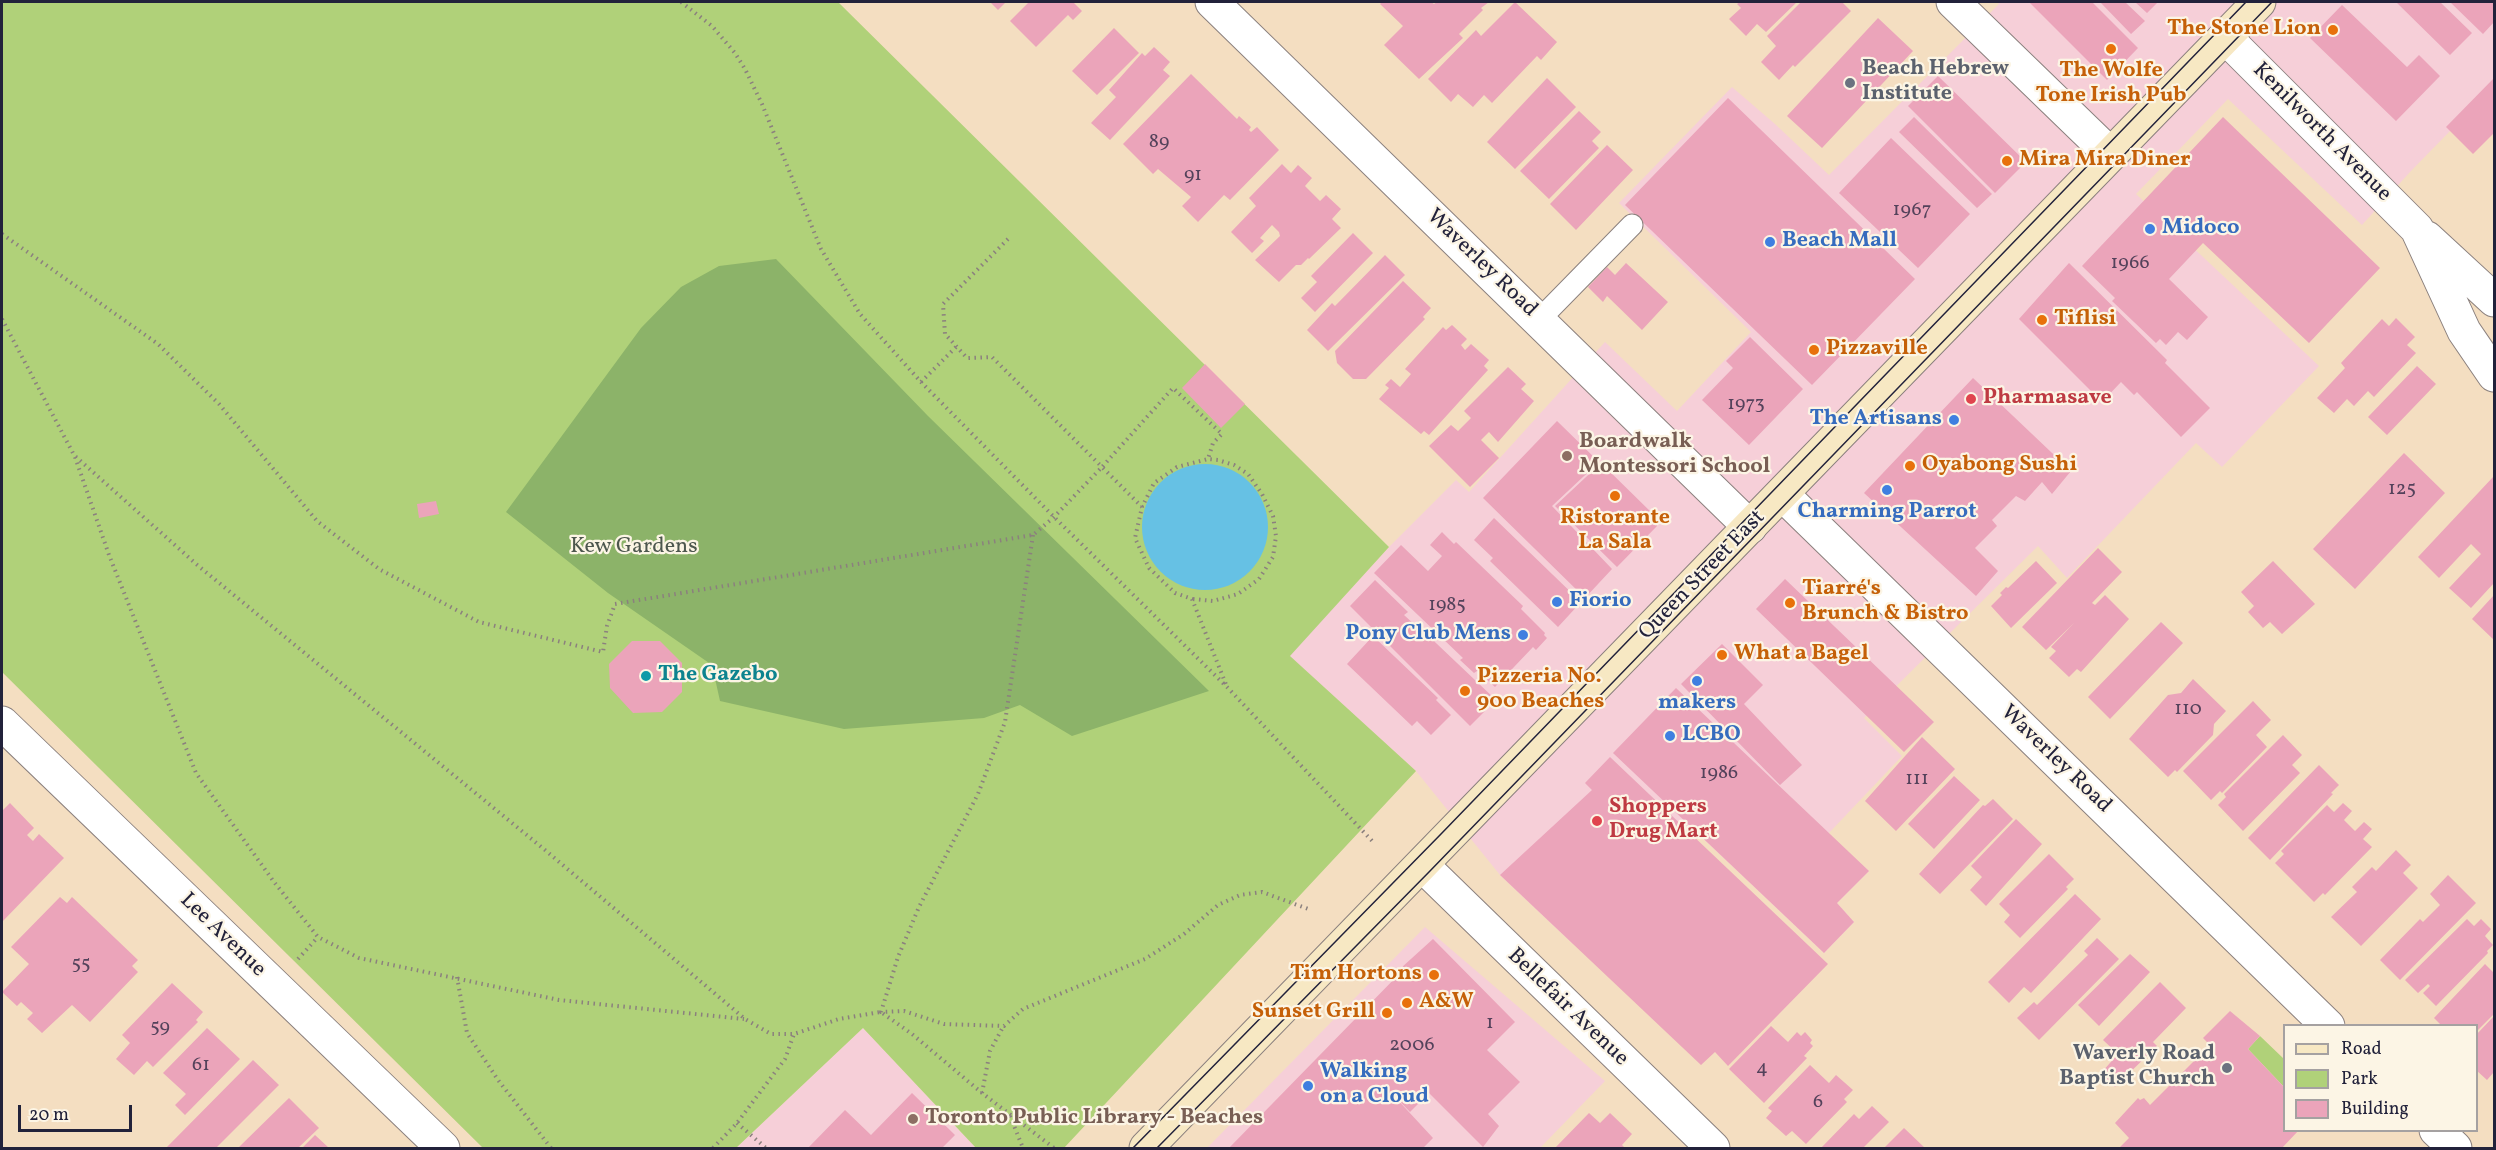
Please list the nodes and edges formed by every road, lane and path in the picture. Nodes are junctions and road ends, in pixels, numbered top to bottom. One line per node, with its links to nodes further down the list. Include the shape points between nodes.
1 (681, 2): 16 (path, via 712,26 735,53 762,104 821,249 860,314)
2 (1212, 2): 13 (street, Waverley Road)
3 (1953, 2): 6 (street)
4 (2259, 2): 5 (main road, Queen Street East)
5 (2225, 37): 6 (main road, Queen Street East); 8 (street, Kenilworth Avenue)
6 (2110, 154): 20 (main road, Queen Street East)
7 (1632, 225): 13 (lane)
8 (2417, 230): 11 (street, Kenilworth Avenue); 15 (street, Kenilworth Avenue, via 2464,331)
9 (2, 234): 24 (path, via 158,344 219,404 317,521 379,569 479,622 603,652 615,604)
10 (1008, 239): 14 (path, via 943,304 945,334)
11 (2494, 300)
12 (2, 319): 17 (path)
13 (1538, 321): 23 (street, Waverley Road)
14 (956, 347): 16 (path); 19 (path, via 967,358 992,357)
15 (2494, 375)
16 (921, 382): 22 (path)
17 (74, 455): 31 (path, via 109,555 196,773); 35 (path, via 196,564)
18 (1208, 459): 19 (path, via 1213,442 1222,434 1201,410 1173,388); 21 (path, via 1178,467 1154,483); 25 (path, via 1234,465 1248,474 1273,516 1276,536 1273,557 1258,579 1238,594 1213,601)
19 (1102, 467): 21 (path); 22 (path)
20 (1782, 494): 23 (main road, Queen Street East); 36 (street, Waverley Road)
21 (1142, 507): 25 (path, via 1135,538 1149,568 1175,593)
22 (1054, 518): 24 (path); 26 (path)
23 (1750, 527): 29 (main road, Queen Street East)
24 (1033, 535): 34 (path, via 1005,722 978,794 906,937)
25 (1192, 599): 26 (path)
26 (1227, 687): 28 (path)
27 (2, 723): 43 (street, Lee Avenue)
28 (1375, 844)
29 (1422, 865): 49 (main road, Queen Street East); 50 (street, Bellefair Avenue)
30 (1311, 910): 37 (path, via 1262,892 1240,895 1218,905 1145,959 1023,1009)
31 (318, 937): 32 (path); 33 (path, via 359,958)
32 (292, 966)
33 (457, 977): 35 (path, via 559,1000); 44 (path, via 467,1033)
34 (881, 1012): 37 (path, via 904,1011 944,1024); 38 (path, via 839,1019); 39 (path)
35 (745, 1019): 38 (path, via 771,1034)
36 (2326, 1024)
37 (1004, 1026): 39 (path, via 990,1051)
38 (794, 1034): 41 (path, via 785,1059)
39 (982, 1093): 40 (path)
40 (1010, 1115): 47 (path); 48 (path)
41 (737, 1123): 45 (path); 46 (path)
42 (2437, 1132): 51 (street)
43 (443, 1149)
44 (550, 1149)
45 (713, 1149)
46 (766, 1149)
47 (1023, 1149)
48 (1054, 1149)
49 (1146, 1149)
50 (1713, 1149)
51 (2455, 1149)

